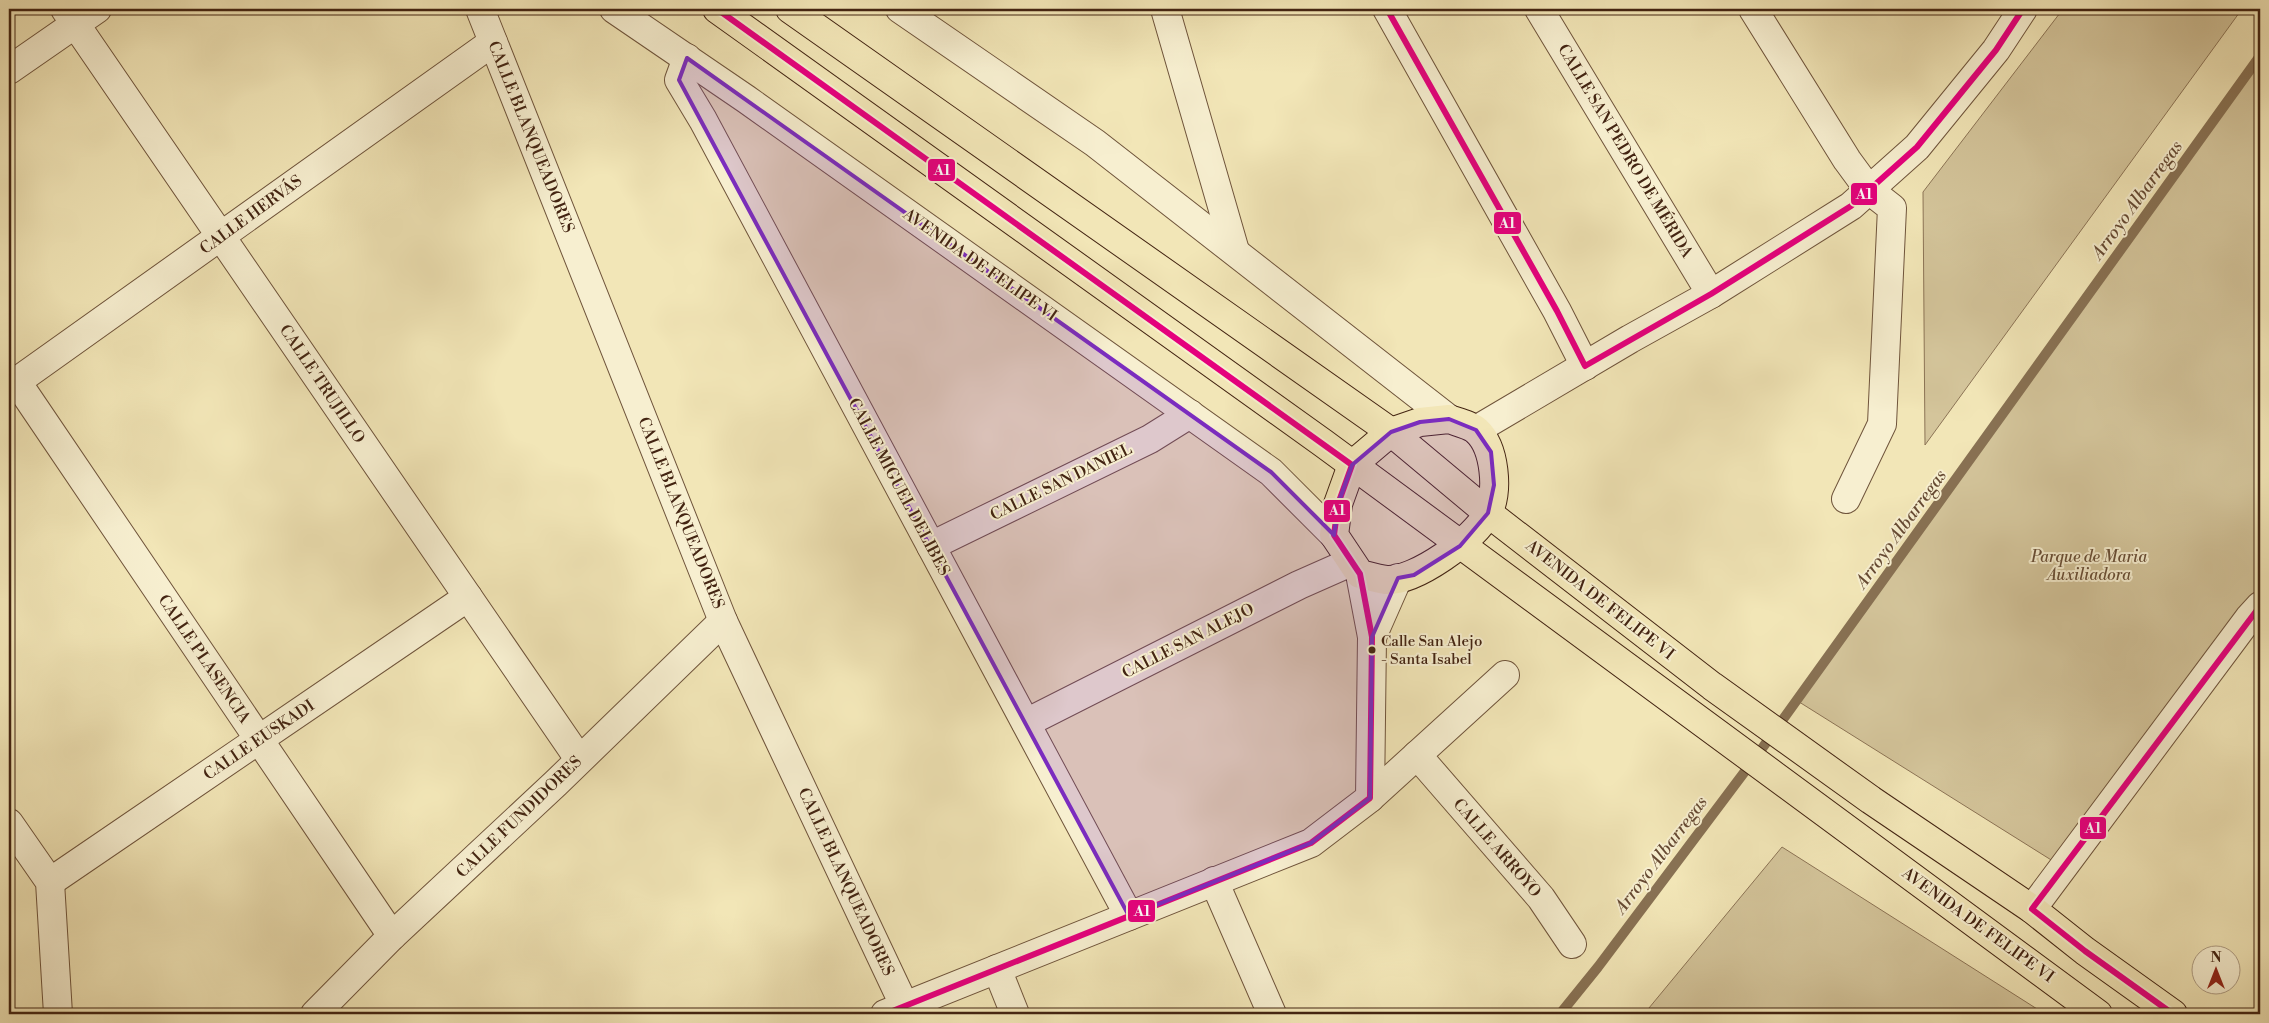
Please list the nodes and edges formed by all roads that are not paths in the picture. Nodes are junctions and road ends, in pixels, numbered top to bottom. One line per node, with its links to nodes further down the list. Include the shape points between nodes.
1 (97, 9): 12 (street)
2 (480, 9): 13 (street, CALLE BLANQUEADORES)
3 (614, 9): 14 (street, AVENIDA DE FELIPE VI)
4 (718, 9): 26 (highway)
5 (790, 9): 25 (highway)
6 (900, 9): 18 (street, via 1095,143)
7 (1165, 9): 18 (street)
8 (1388, 9): 20 (street)
9 (1539, 9): 19 (street, CALLE SAN PEDRO DE MÉRIDA)
10 (1753, 9): 16 (street)
11 (2017, 11): 16 (street, via 1996,50 1917,148)
12 (70, 16): 15 (street); 17 (street, CALLE TRUJILLO)
13 (493, 42): 17 (street, CALLE HERVÁS); 36 (street, CALLE BLANQUEADORES)
14 (687, 58): 22 (street, AVENIDA DE FELIPE VI); 30 (street, CALLE MIGUEL DELIBES, via 679,80)
15 (9, 70)
16 (1869, 190): 19 (street, via 1851,206); 27 (street, via 1892,208 1882,424)
17 (220, 236): 21 (street, CALLE HERVÁS); 34 (street, CALLE TRUJILLO)
18 (1235, 251): 23 (street)
19 (1711, 294): 20 (street)
20 (1585, 366): 24 (street)
21 (13, 385): 40 (street, CALLE PLASENCIA)
22 (1190, 414): 29 (street, AVENIDA DE FELIPE VI, via 1271,472); 30 (street, CALLE SAN DANIEL, via 1150,439)
23 (1449, 419): 24 (highway); 25 (highway, via 1420,422)
24 (1476, 430): 28 (highway, via 1491,452 1494,485)
25 (1391, 432): 26 (highway); 28 (highway, AVENIDA DE FELIPE VI)
26 (1352, 465): 29 (highway, via 1338,504); 31 (highway)
27 (1846, 499)
28 (1488, 513): 31 (highway); 47 (highway, AVENIDA DE FELIPE VI, via 1712,686 1871,800)
29 (1334, 535): 32 (highway)
30 (930, 546): 39 (street, CALLE MIGUEL DELIBES)
31 (1460, 546): 33 (highway, via 1414,575); 57 (highway, AVENIDA DE FELIPE VI)
32 (1356, 568): 33 (highway, via 1387,580); 37 (street); 39 (street, CALLE SAN ALEJO, via 1299,585)
33 (1398, 578): 37 (street)
34 (468, 597): 40 (street, CALLE EUSKADI); 42 (street, CALLE TRUJILLO)
35 (2260, 606): 47 (street)
36 (724, 621): 42 (street, CALLE FUNDIDORES); 52 (street, CALLE BLANQUEADORES)
37 (1372, 637): 43 (street)
38 (1505, 675): 41 (street)
39 (1026, 723): 48 (street, CALLE MIGUEL DELIBES)
40 (258, 738): 46 (street, CALLE EUSKADI); 49 (street, CALLE PLASENCIA)
41 (1417, 755): 43 (street); 50 (street, CALLE ARROYO, via 1541,898)
42 (579, 759): 49 (street, CALLE FUNDIDORES)
43 (1370, 798): 45 (street, via 1311,843)
44 (9, 823): 46 (street)
45 (1214, 881): 48 (street); 56 (street)
46 (50, 882): 53 (street)
47 (2032, 909): 58 (highway)
48 (1129, 916): 51 (street)
49 (392, 936): 54 (street, CALLE FUNDIDORES)
50 (1572, 944)
51 (997, 969): 52 (street); 55 (street)
52 (895, 1011)
53 (58, 1014)
54 (316, 1014)
55 (1015, 1014)
56 (1272, 1014)
57 (2098, 1014)
58 (2173, 1014)

